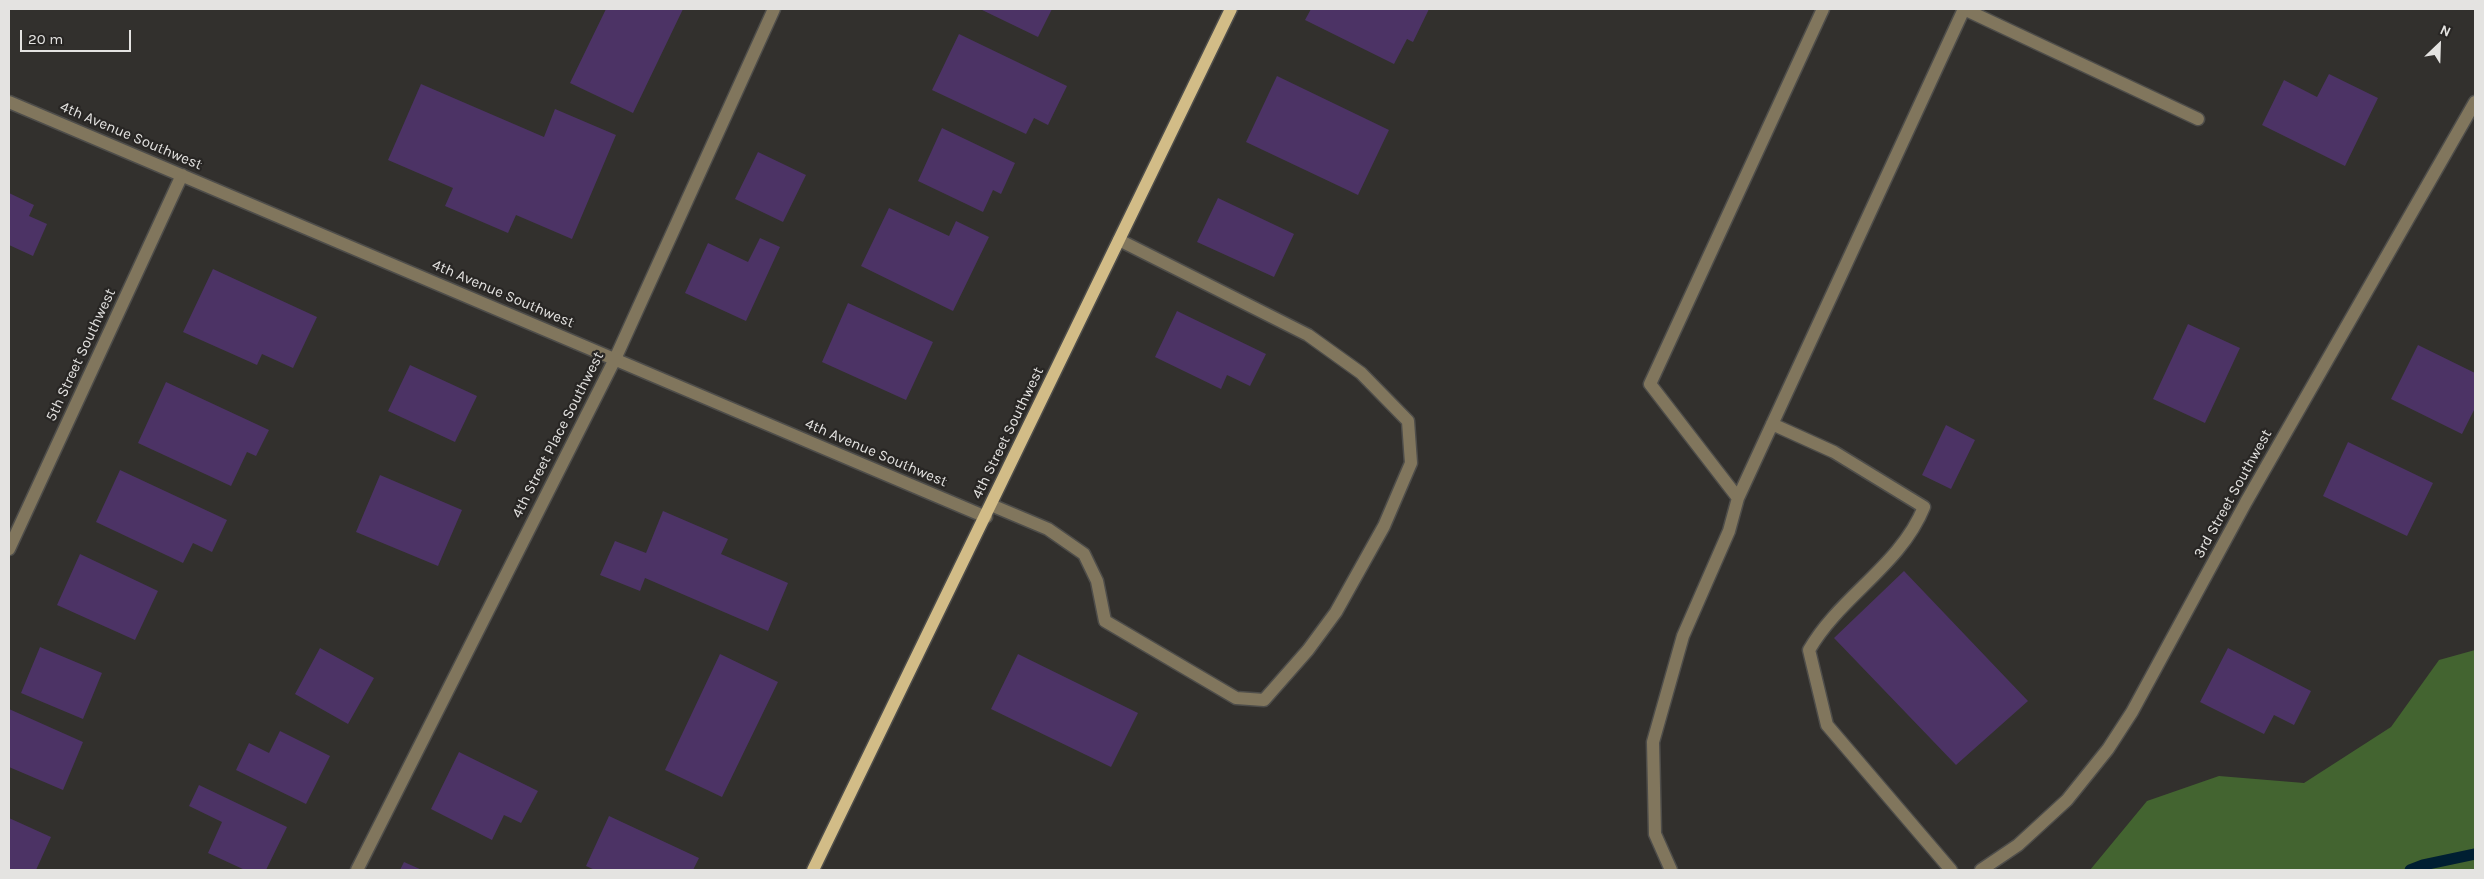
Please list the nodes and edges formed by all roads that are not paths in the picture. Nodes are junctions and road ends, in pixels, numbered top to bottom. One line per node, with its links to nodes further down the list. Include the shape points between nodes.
1 (774, 9): 10 (street, 4th Street Place Southwest)
2 (1231, 9): 9 (main road, 4th Street Southwest)
3 (1823, 9): 12 (street, via 1650,384)
4 (1964, 9): 7 (street); 11 (street)
5 (9, 102): 8 (street, 4th Avenue Southwest)
6 (2475, 102): 19 (street, 3rd Street Southwest, via 2246,502 2132,712 2108,749 2067,800 2018,845)
7 (2198, 119)
8 (182, 175): 10 (street, 4th Avenue Southwest); 14 (street, 5th Street Southwest)
9 (1119, 240): 13 (main road, 4th Street Southwest); 13 (street, 4th Avenue Southwest, via 1308,335 1361,373 1408,421 1411,463 1384,526 1336,612 1264,700 1236,698 1105,621 1097,581 1084,554 1048,529)
10 (615, 359): 13 (street, 4th Avenue Southwest); 15 (street, 4th Street Place Southwest)
11 (1772, 424): 12 (street); 18 (street, via 1834,452 1924,507 1918,523 1897,553 1822,628 1809,650 1827,725)
12 (1738, 498): 17 (street, via 1729,531 1683,636 1653,742 1655,834)
13 (988, 511): 16 (main road, 4th Street Southwest)
14 (9, 549)
15 (357, 870)
16 (813, 870)
17 (1672, 870)
18 (1951, 870)
19 (1981, 870)

